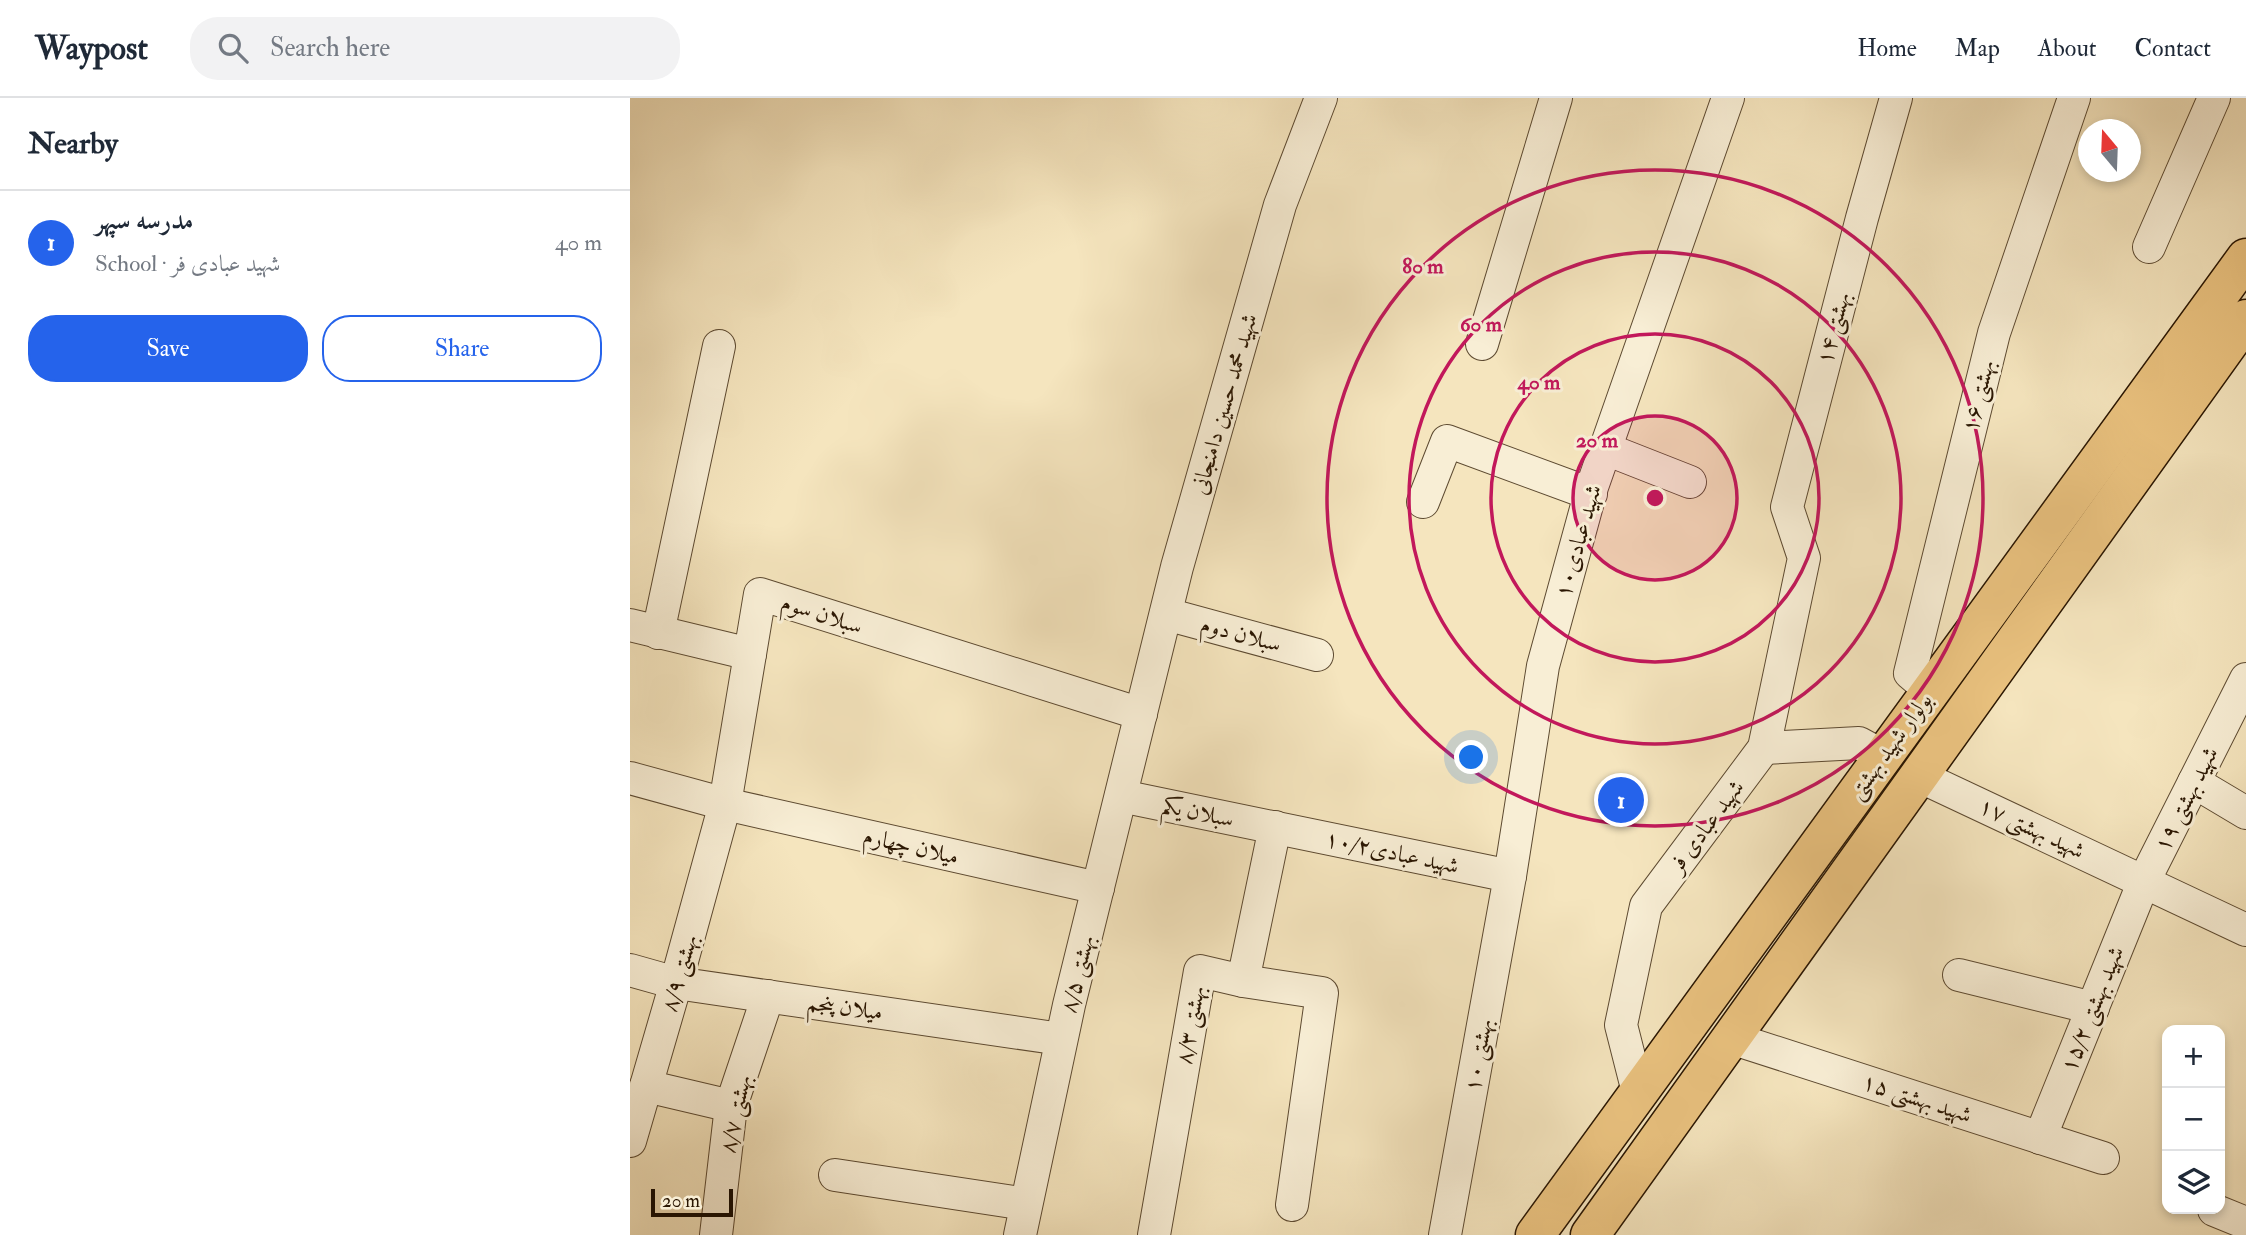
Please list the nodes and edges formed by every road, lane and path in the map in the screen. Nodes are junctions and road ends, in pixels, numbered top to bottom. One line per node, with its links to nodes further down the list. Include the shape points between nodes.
1 (1321, 98): 17 (street, شهید محمد حسین دامنجانی, via 1280,205)
2 (1556, 98): 10 (street)
3 (1728, 98): 12 (street, شهید عبادی۱۰)
4 (1896, 98): 16 (street, بهشتی ۱۴, via 1787,507)
5 (2074, 98): 24 (street, بهشتی ۱۶, via 1994,333 1913,660 1910,673)
6 (2214, 98): 7 (street)
7 (2149, 247)
8 (2246, 258): 19 (main road, بولوار شهید بهشتی)
9 (2246, 319): 22 (main road, بولوار شهید بهشتی)
10 (1482, 344)
11 (719, 346): 18 (street)
12 (1606, 449): 13 (street); 14 (street, شهید عبادی۱۰)
13 (1690, 482)
14 (1591, 494): 15 (street, via 1447,441); 35 (street, شهید عبادی۱۰, via 1543,666)
15 (1423, 502)
16 (1804, 558): 26 (street, شهید عبادی فر)
17 (1166, 614): 21 (street, سبلان دوم); 25 (street, شهید محمد حسین دامنجانی)
18 (644, 629): 20 (street)
19 (1961, 648): 22 (main road); 24 (main road, بولوار شهید بهشتی)
20 (750, 654): 25 (street, سبلان سوم, via 760,594); 32 (street, سبلان سوم)
21 (1317, 655)
22 (1994, 671): 28 (main road, بولوار شهید بهشتی)
23 (2246, 679): 30 (street, شهید بهشتی ۱۹)
24 (1930, 690): 27 (main road, بولوار شهید بهشتی)
25 (1141, 715): 31 (street, بهشتی ۸/۵)
26 (1764, 748): 27 (street, via 1859,743); 48 (street, شهید عبادی فر, via 1646,906 1621,1025)
27 (1883, 757): 48 (main road, بولوار شهید بهشتی)
28 (1919, 776): 36 (street, شهید بهشتی ۱۷); 45 (main road, بولوار شهید بهشتی)
29 (630, 778): 32 (street)
30 (2194, 782): 33 (street); 36 (street, شهید بهشتی ۱۹)
31 (1121, 796): 34 (street, سبلان یکم); 37 (street, بهشتی ۸/۵)
32 (725, 804): 37 (street, میلان چهارم); 42 (street, بهشتی ۸/۹)
33 (2246, 813)
34 (1275, 827): 35 (street, شهید عبادی۱۰/۲); 41 (street, بهشتی ۸/۳)
35 (1510, 876): 61 (street, بهشتی ۱۰)
36 (2144, 881): 38 (street, شهید بهشتی ۱۷); 44 (street, شهید بهشتی ۱۵/۲)
37 (1098, 888): 46 (street, بهشتی ۸/۵)
38 (2246, 930)
39 (630, 970): 42 (street, میلان پنجم)
40 (1959, 975): 44 (street)
41 (1243, 981): 55 (street, via 1322,993); 60 (street, بهشتی ۸/۳, via 1200,971)
42 (677, 983): 43 (street, میلان پنجم); 47 (street, بهشتی ۸/۹)
43 (768, 996): 46 (street, میلان پنجم); 49 (street, بهشتی ۸/۷)
44 (2093, 1008): 50 (street, شهید بهشتی ۱۵/۲)
45 (1731, 1038): 50 (street, شهید بهشتی ۱۵); 63 (main road, بولوار شهید بهشتی)
46 (1061, 1039): 54 (street, بهشتی ۸/۵)
47 (646, 1086): 49 (street); 51 (street, بهشتی ۸/۹)
48 (1637, 1092): 62 (main road, بولوار شهید بهشتی)
49 (732, 1106): 58 (street, بهشتی ۸/۷)
50 (2040, 1138): 52 (street, شهید بهشتی ۱۵)
51 (630, 1141)
52 (2103, 1158)
53 (835, 1175): 54 (street)
54 (1026, 1204): 59 (street, بهشتی ۸/۵)
55 (1292, 1205)
56 (2224, 1214): 57 (street)
57 (2246, 1223)
58 (716, 1235)
59 (1020, 1235)
60 (1154, 1235)
61 (1445, 1235)
62 (1535, 1235)
63 (1590, 1235)

